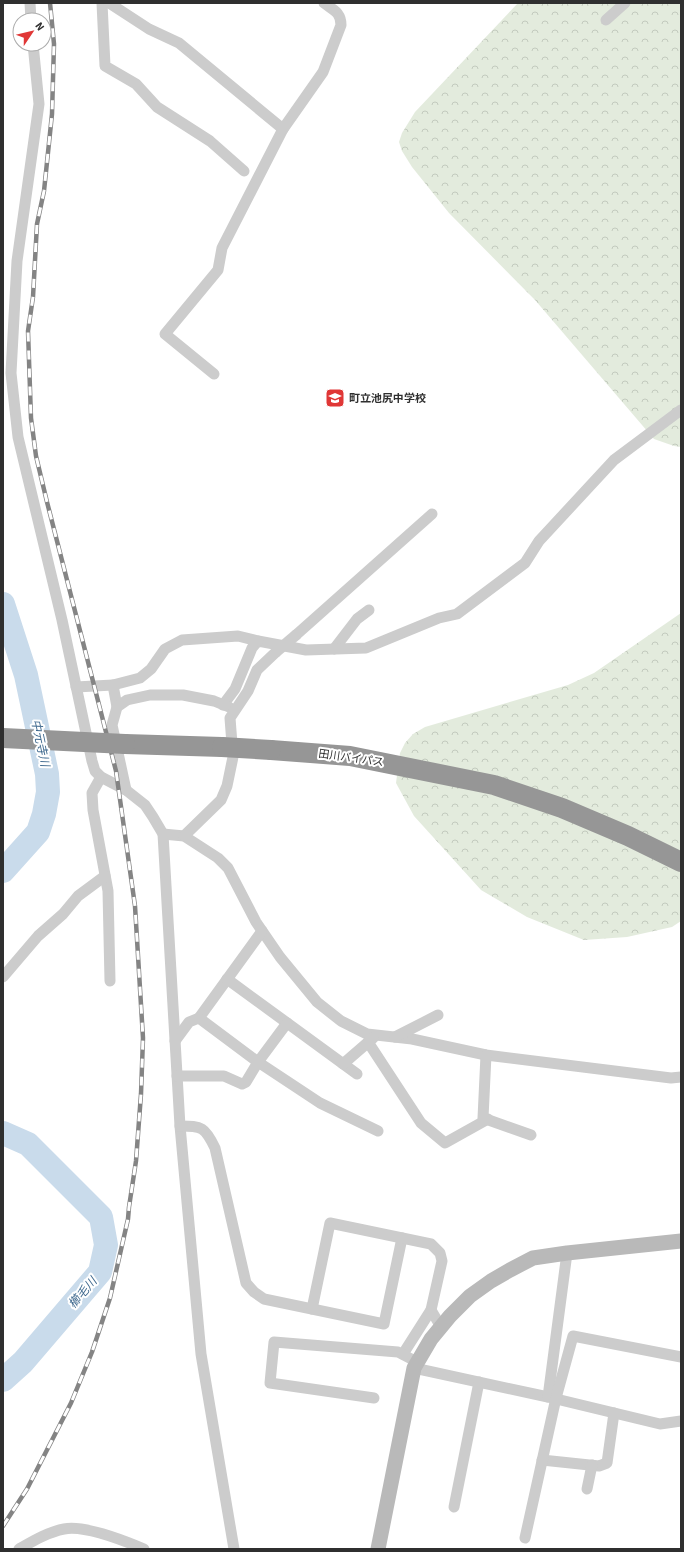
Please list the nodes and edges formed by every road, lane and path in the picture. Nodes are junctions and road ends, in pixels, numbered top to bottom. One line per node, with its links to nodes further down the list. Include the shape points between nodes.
1 (102, 3): 8 (street, via 105,66 136,84 157,107 210,141)
2 (109, 3): 7 (street, via 149,29 179,43)
3 (324, 3): 7 (street, via 337,13 341,25 323,72)
4 (625, 3): 5 (street)
5 (606, 20)
6 (34, 52): 16 (street, via 39,104 18,260 11,373 18,437)
7 (283, 129): 9 (street, via 222,248 218,270 164,334)
8 (244, 171)
9 (214, 374)
10 (681, 410): 14 (street, via 614,460 539,541 525,563 457,614 439,618 366,648)
11 (432, 514): 19 (street, bridge, via 257,670)
12 (369, 610): 14 (street, via 357,619)
13 (258, 642): 14 (street, via 306,650); 15 (street, via 238,636 182,640 165,649 151,669 140,678); 17 (street, via 252,648 235,689)
14 (334, 649)
15 (112, 685): 16 (street); 18 (street)
16 (76, 687): 21 (street, via 92,761 95,771)
17 (224, 705): 18 (street, via 183,695 150,695 127,700); 19 (street)
18 (117, 707): 22 (street, via 112,724)
19 (236, 710): 24 (street, via 230,718 233,757 227,786 221,800)
20 (3, 738): 25 (highway, 田川バイパス, bridge, via 222,747 350,756 494,785 562,808)
21 (101, 777): 22 (street); 26 (street, via 92,793)
22 (126, 790): 23 (street, via 145,805)
23 (162, 834): 24 (street); 36 (street)
24 (184, 836): 27 (street, via 218,858 228,868)
25 (681, 862)
26 (105, 876): 28 (street, via 78,896 63,914 38,936); 30 (street, via 108,891)
27 (262, 930): 29 (street); 35 (street, via 280,957 317,1002)
28 (3, 978)
29 (227, 979): 32 (street); 33 (street)
30 (110, 981)
31 (438, 1015): 34 (street)
32 (199, 1018): 36 (street, via 189,1022); 38 (street)
33 (286, 1023): 38 (street); 39 (street)
34 (395, 1037): 35 (street); 37 (street)
35 (372, 1039): 39 (street); 43 (street, via 421,1123 445,1142)
36 (175, 1041): 41 (street)
37 (486, 1055): 42 (street, via 671,1078); 43 (street, via 483,1118)
38 (258, 1062): 41 (street, via 246,1082 242,1084 224,1076); 45 (street, via 320,1104)
39 (343, 1064): 40 (street)
40 (357, 1074)
41 (177, 1076): 44 (street)
42 (681, 1077)
43 (488, 1119): 46 (street)
44 (180, 1126): 50 (street, via 196,1126 204,1130 215,1148 246,1283 264,1299); 68 (street, via 201,1354)
45 (378, 1131)
46 (531, 1135)
47 (402, 1238): 50 (street, via 384,1324); 50 (street, via 330,1222); 51 (street, via 431,1244 440,1253 442,1261)
48 (681, 1241): 49 (street)
49 (567, 1253): 52 (street, via 533,1258 510,1270 470,1296); 58 (street)
50 (312, 1309)
51 (431, 1310): 52 (street); 53 (street)
52 (441, 1327): 55 (street)
53 (403, 1354): 55 (street); 57 (street, via 274,1342 270,1383)
54 (681, 1357): 58 (street, via 573,1336)
55 (416, 1365): 56 (street); 69 (street)
56 (479, 1382): 58 (street); 64 (street)
57 (374, 1398)
58 (552, 1398): 59 (street); 61 (street)
59 (614, 1413): 60 (street, via 660,1424); 62 (street, via 607,1463)
60 (681, 1421)
61 (542, 1460): 62 (street); 65 (street)
62 (592, 1465): 63 (street)
63 (587, 1489)
64 (454, 1507)
65 (525, 1538)
66 (19, 1549): 67 (street, via 39,1537 65,1529 89,1531)
67 (144, 1549)
68 (234, 1549)
69 (378, 1549)

